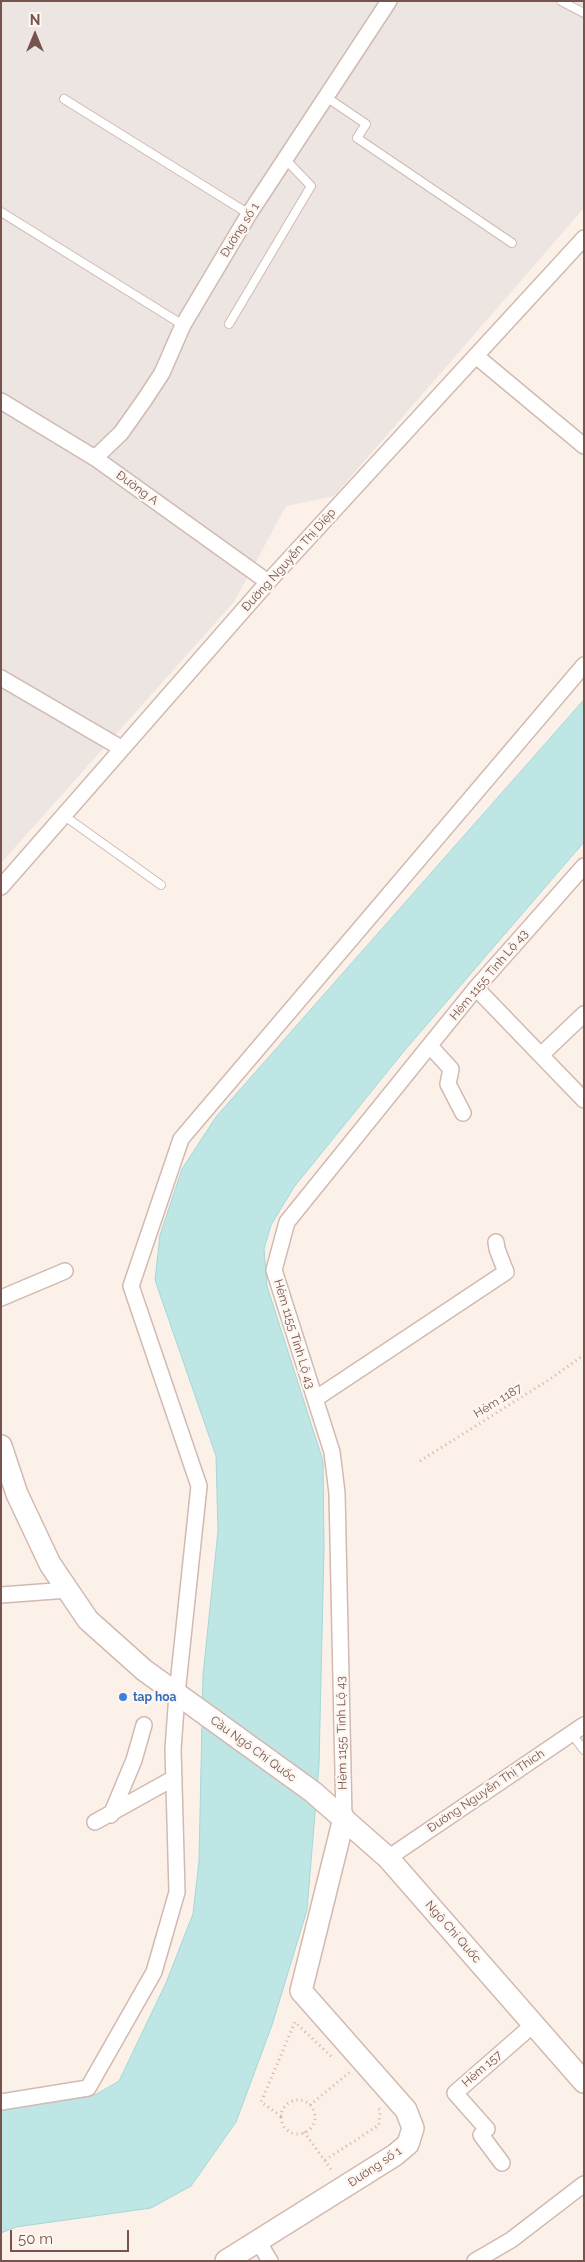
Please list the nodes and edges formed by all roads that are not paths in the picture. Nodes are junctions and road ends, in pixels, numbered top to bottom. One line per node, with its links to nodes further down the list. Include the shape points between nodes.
1 (389, 1): 4 (street, Đường số 1)
2 (561, 1): 3 (lane)
3 (584, 13)
4 (326, 98): 6 (street, Đường số 1); 10 (lane, via 366,124 357,138)
5 (64, 99): 8 (lane)
6 (285, 160): 8 (street, Đường số 1); 11 (lane, via 311,186)
7 (1, 212): 12 (lane)
8 (249, 214): 12 (street, Đường số 1)
9 (584, 238): 13 (street, Đường Nguyễn Thị Diệp)
10 (512, 243)
11 (229, 324)
12 (183, 325): 16 (street, Đường số 1, via 162,372 129,423)
13 (476, 356): 15 (street); 17 (street, Đường Nguyễn Thị Diệp)
14 (1, 401): 16 (street, Đường A)
15 (584, 446)
16 (95, 458): 17 (street, Đường A)
17 (268, 582): 20 (street, Đường Nguyễn Thị Diệp)
18 (584, 665): 38 (street, via 181,1139 131,1286 199,1486)
19 (1, 678): 20 (street)
20 (121, 748): 21 (street, Đường Nguyễn Thị Diệp)
21 (63, 815): 23 (lane); 24 (street, Đường Nguyễn Thị Diệp)
22 (584, 866): 25 (street, Hẻm 1155 Tỉnh Lộ 43)
23 (160, 885)
24 (1, 887)
25 (476, 988): 27 (street, Hẻm 1155 Tỉnh Lộ 43); 28 (street)
26 (584, 1014): 28 (street)
27 (430, 1046): 30 (street, via 451,1069 448,1084); 34 (street, Hẻm 1155 Tỉnh Lộ 43, via 287,1222 274,1270)
28 (541, 1055): 29 (street)
29 (583, 1098)
30 (463, 1113)
31 (496, 1242): 34 (street, via 506,1272)
32 (65, 1271): 33 (street)
33 (1, 1298)
34 (315, 1399): 45 (street, Hẻm 1155 Tỉnh Lộ 43, via 332,1452 337,1493)
35 (1, 1446): 36 (main road, Cầu Ngô Chí Quốc, via 50,1564)
36 (68, 1590): 37 (street); 38 (main road, Cầu Ngô Chí Quốc, via 88,1620 144,1670)
37 (1, 1595)
38 (185, 1700): 42 (street, via 173,1749); 43 (main road, Cầu Ngô Chí Quốc)
39 (144, 1725): 44 (street, via 134,1760)
40 (577, 1729): 41 (lane); 47 (street, Đường Nguyễn Thị Thích)
41 (584, 1750)
42 (174, 1778): 44 (street); 50 (street, via 177,1892 154,1972 88,2088)
43 (313, 1792): 45 (main road, Ngô Chí Quốc)
44 (111, 1814): 46 (street)
45 (344, 1818): 47 (main road, Ngô Chí Quốc); 53 (main road, Đường số 1, via 300,1991 352,2070 406,2110 413,2128 408,2144 395,2155)
46 (95, 1822)
47 (388, 1858): 48 (main road, Ngô Chí Quốc)
48 (534, 2024): 49 (main road, Ngô Chí Quốc); 51 (street, Hẻm 157, via 455,2093 487,2129 481,2136)
49 (584, 2082)
50 (1, 2102)
51 (502, 2163)
52 (584, 2184): 56 (street, via 511,2240)
53 (258, 2241): 54 (main road, Đường số 1); 55 (street)
54 (226, 2261)
55 (270, 2261)
56 (475, 2261)

